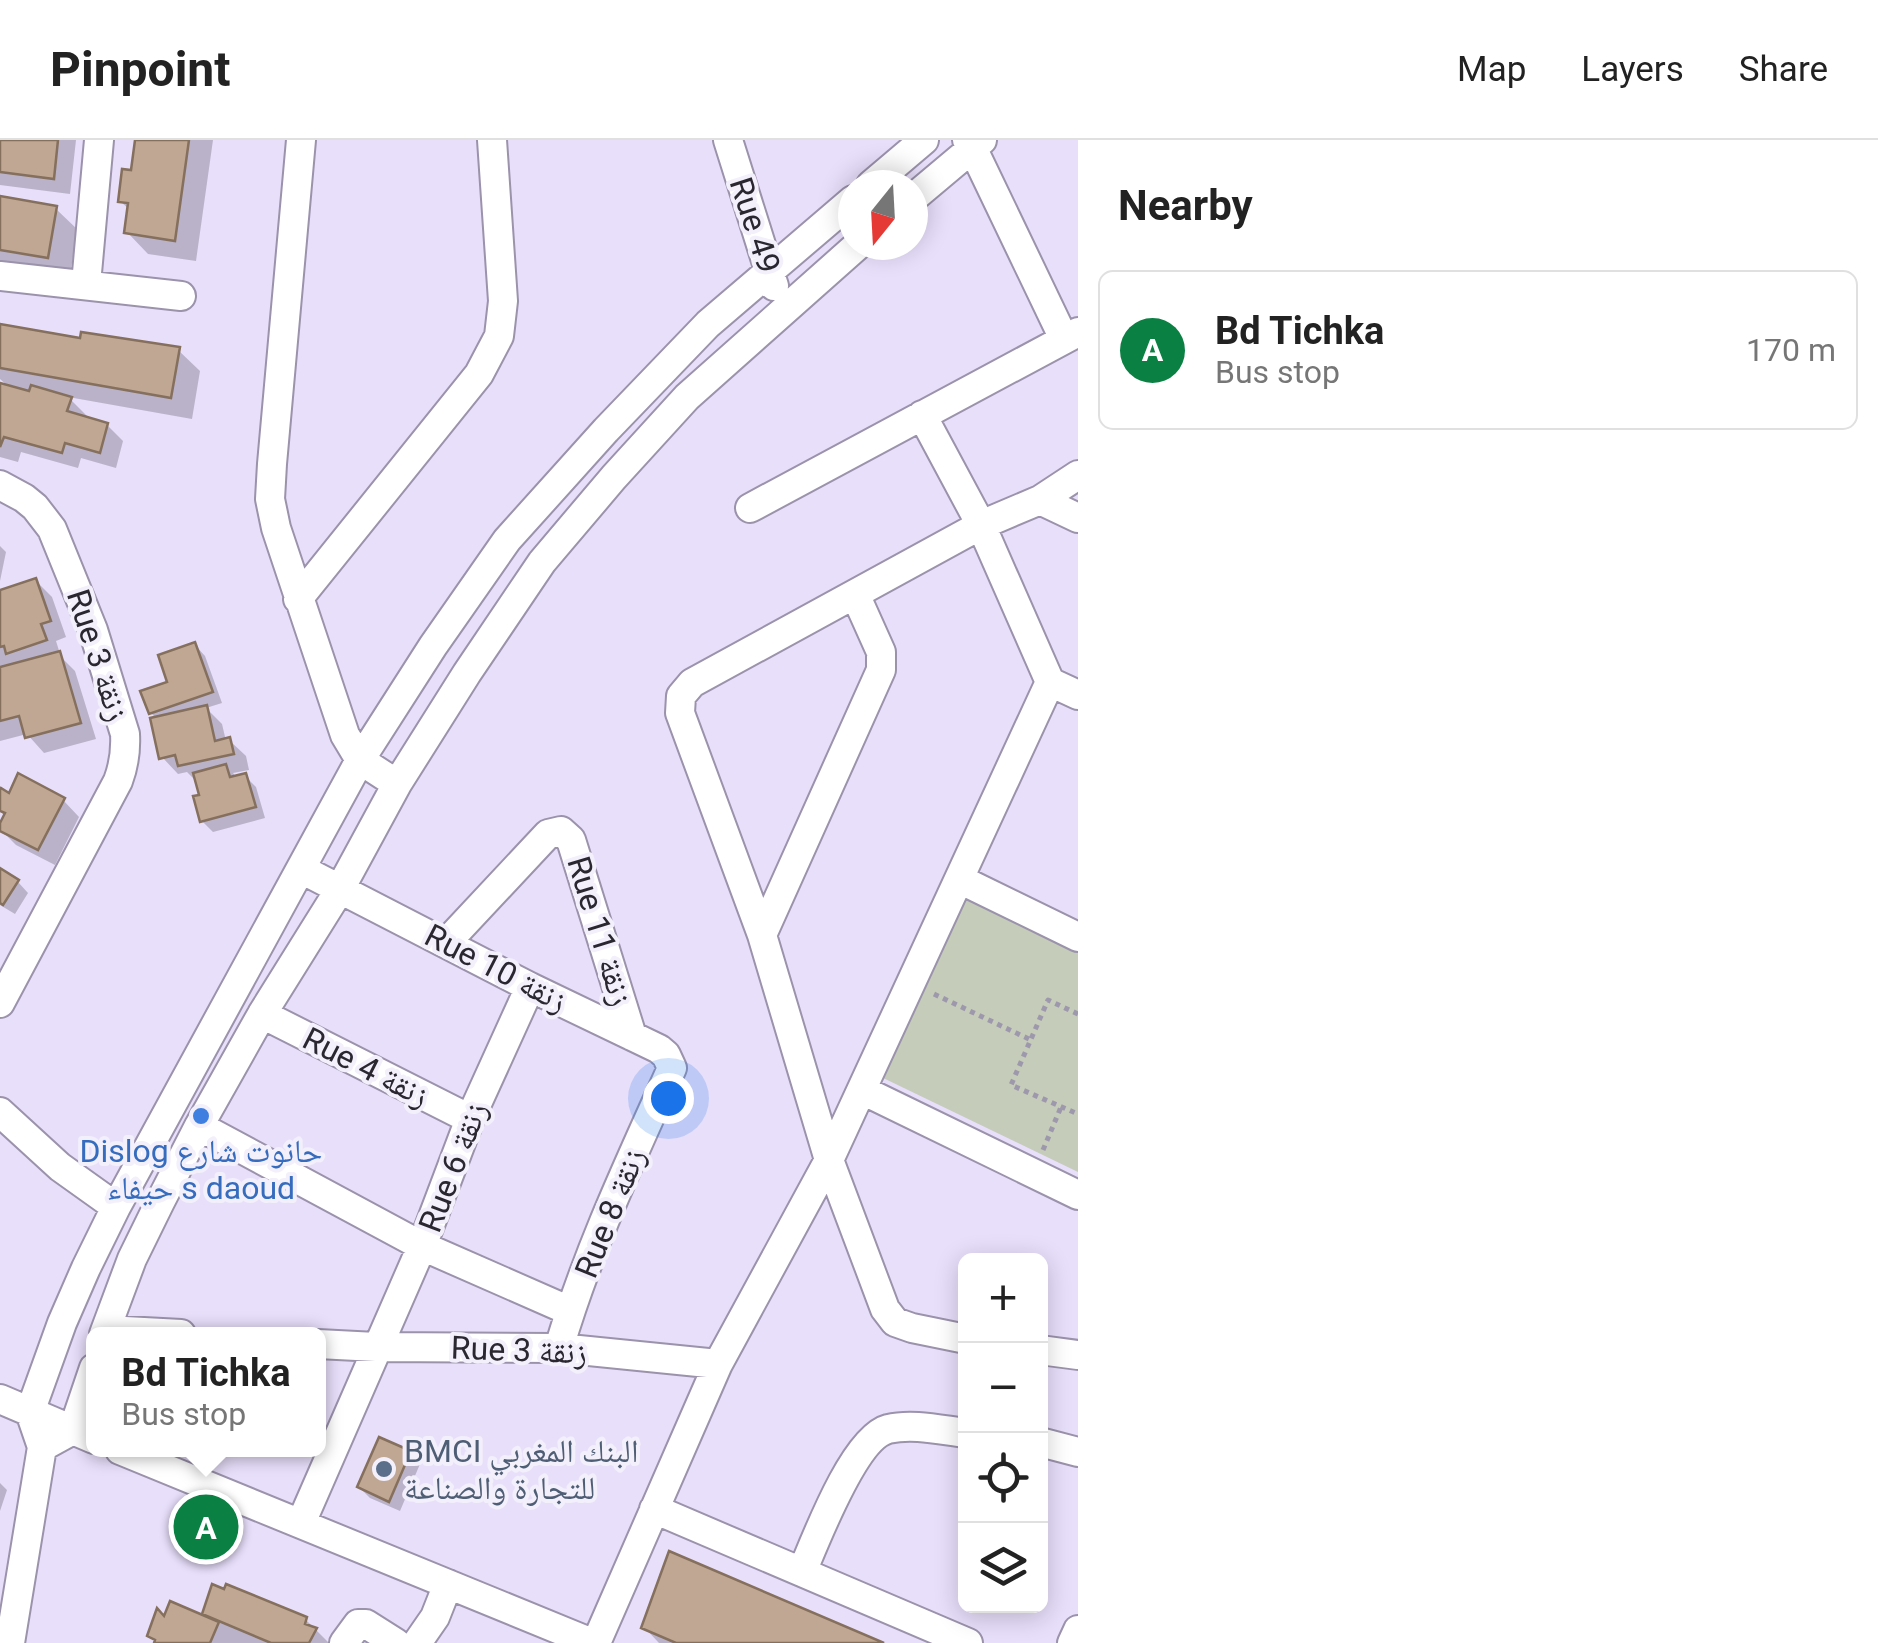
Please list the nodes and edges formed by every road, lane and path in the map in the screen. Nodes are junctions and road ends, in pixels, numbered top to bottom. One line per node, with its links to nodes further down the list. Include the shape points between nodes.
1 (99, 140): 13 (street)
2 (302, 140): 25 (street, via 270,499)
3 (492, 140): 25 (street, via 503,301 499,336 479,374)
4 (728, 140): 11 (street, Rue 49)
5 (924, 140): 7 (street)
6 (974, 142): 8 (street); 16 (street)
7 (889, 170)
8 (928, 184)
9 (838, 213): 11 (street)
10 (841, 260): 15 (street)
11 (768, 272): 15 (street, Rue 49); 28 (street, via 606,430 507,540)
12 (0, 276): 13 (street)
13 (86, 284): 14 (street)
14 (180, 296)
15 (784, 310): 29 (street, via 686,397 542,562)
16 (1071, 335): 17 (street)
17 (922, 416): 21 (street); 23 (street)
18 (1078, 475): 20 (street)
19 (0, 485): 38 (street, Rue 3 زنقة, via 35,506 52,529 93,630 126,750 118,781)
20 (1040, 500): 22 (street); 23 (street)
21 (750, 508)
22 (1078, 518)
23 (981, 525): 24 (street); 26 (street)
24 (855, 594): 33 (street, via 881,652 881,670); 33 (street, via 692,683 681,696 680,713)
25 (298, 599): 28 (street)
26 (1050, 682): 27 (street); 31 (street)
27 (1078, 694)
28 (360, 760): 29 (street); 30 (street)
29 (396, 784): 32 (street)
30 (300, 869): 32 (street, Rue 10 زنقة); 53 (street)
31 (959, 879): 34 (street); 44 (street)
32 (340, 889): 35 (street, Rue 10 زنقة); 39 (street)
33 (762, 935): 51 (street)
34 (1078, 937)
35 (446, 943): 36 (street, Rue 10 زنقة); 41 (street, Rue 11 زنقة, via 548,834 561,831 571,840)
36 (530, 988): 41 (street, Rue 10 زنقة); 48 (street, Rue 6 زنقة)
37 (922, 988): 42 (path)
38 (0, 1003)
39 (262, 1014): 48 (street, Rue 4 زنقة); 49 (street)
40 (1078, 1014): 42 (path, via 1048,1000)
41 (632, 1036): 43 (street, Rue 10 زنقة, via 666,1056 672,1066)
42 (1031, 1040): 45 (path, via 1011,1085)
43 (666, 1080): 55 (street, Rue 8 زنقة)
44 (862, 1090): 51 (street); 52 (street)
45 (1061, 1107): 47 (path); 50 (path)
46 (0, 1112): 53 (street)
47 (1078, 1114)
48 (470, 1119): 54 (street, Rue 6 زنقة)
49 (199, 1126): 54 (street); 56 (street, via 132,1259)
50 (1042, 1154)
51 (829, 1160): 57 (street, via 884,1309 895,1322); 63 (street)
52 (1078, 1195)
53 (116, 1206): 65 (street)
54 (422, 1246): 55 (street); 59 (street, Rue 6 زنقة)
55 (570, 1311): 60 (street, Rue 8 زنقة)
56 (107, 1327)
57 (958, 1338)
58 (326, 1344): 59 (street, Rue 3 زنقة)
59 (376, 1347): 60 (street, Rue 3 زنقة); 73 (street, Rue 6 زنقة)
60 (559, 1348): 63 (street, Rue 3 زنقة)
61 (1048, 1351): 62 (street)
62 (1078, 1355)
63 (718, 1364): 72 (street)
64 (0, 1398): 65 (street)
65 (30, 1412): 67 (street); 69 (street)
66 (958, 1432): 74 (street, via 912,1428 876,1434 841,1486)
67 (83, 1434): 69 (street)
68 (1048, 1444): 70 (street)
69 (42, 1447): 77 (street)
70 (1078, 1452)
71 (137, 1457): 73 (street)
72 (654, 1509): 74 (street); 81 (street)
73 (302, 1523): 75 (street)
74 (802, 1572): 82 (street)
75 (448, 1584): 80 (street); 81 (street)
76 (1078, 1630): 83 (street)
77 (10, 1643)
78 (344, 1643): 79 (street, via 358,1624)
79 (396, 1643)
80 (417, 1643)
81 (594, 1643)
82 (968, 1643)
83 (1072, 1643)

